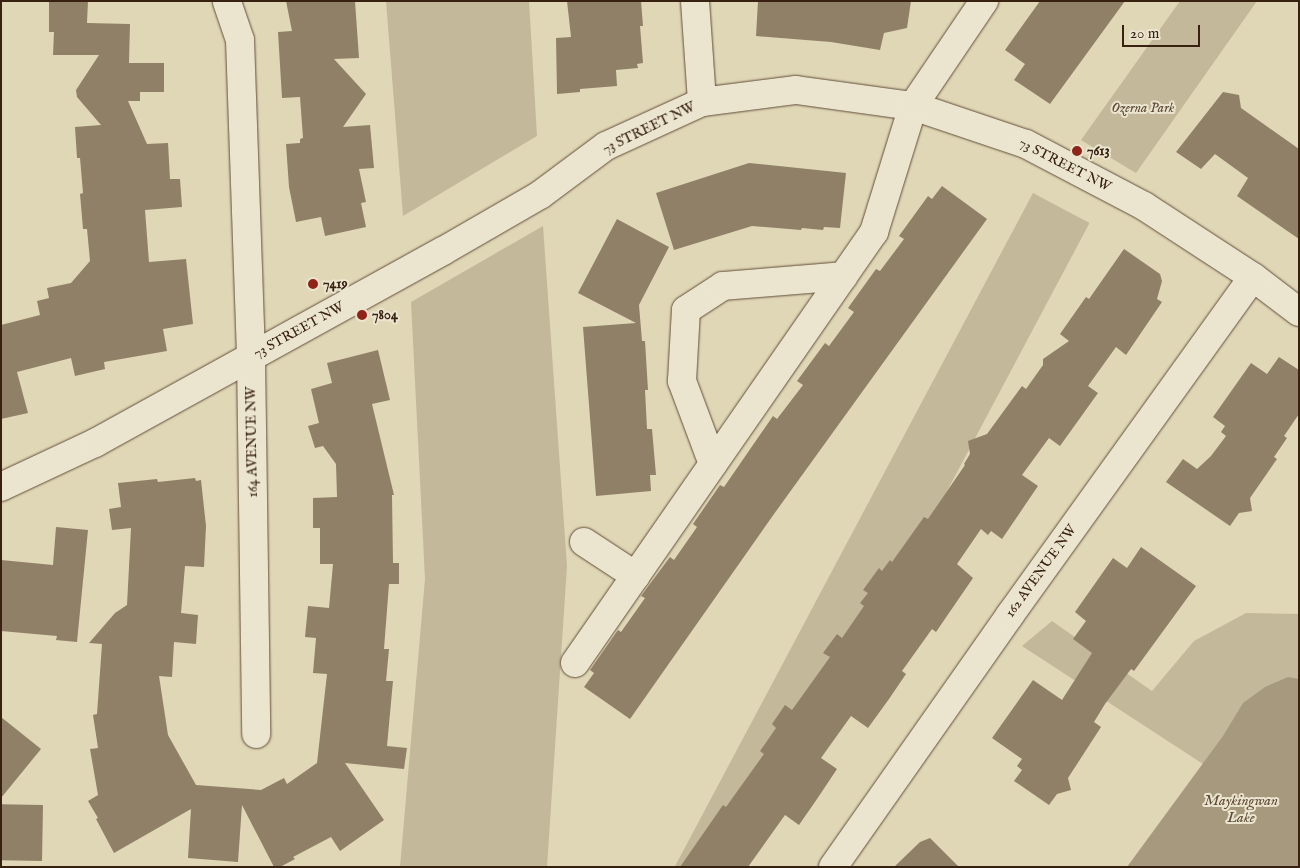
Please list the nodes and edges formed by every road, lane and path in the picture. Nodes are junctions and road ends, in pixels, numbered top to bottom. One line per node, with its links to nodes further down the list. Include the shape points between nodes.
1 (695, 1): 4 (street)
2 (984, 1): 5 (street)
3 (227, 2): 9 (street, 164 AVENUE NW, via 240,40)
4 (702, 102): 5 (street, 73 STREET NW, via 796,90); 9 (street, 73 STREET NW, via 606,146 540,195)
5 (914, 106): 6 (street, via 874,232); 7 (street, 73 STREET NW, via 1026,144 1144,206)
6 (844, 276): 10 (street); 10 (street, via 723,286 686,310 682,381)
7 (1253, 277): 8 (street, 73 STREET NW); 16 (street, 162 AVENUE NW)
8 (1299, 312)
9 (251, 357): 11 (street, 73 STREET NW, via 95,443); 15 (street, 164 AVENUE NW)
10 (714, 464): 13 (street)
11 (1, 487)
12 (584, 542): 13 (street)
13 (636, 576): 14 (street)
14 (575, 663)
15 (256, 734)
16 (832, 867)

